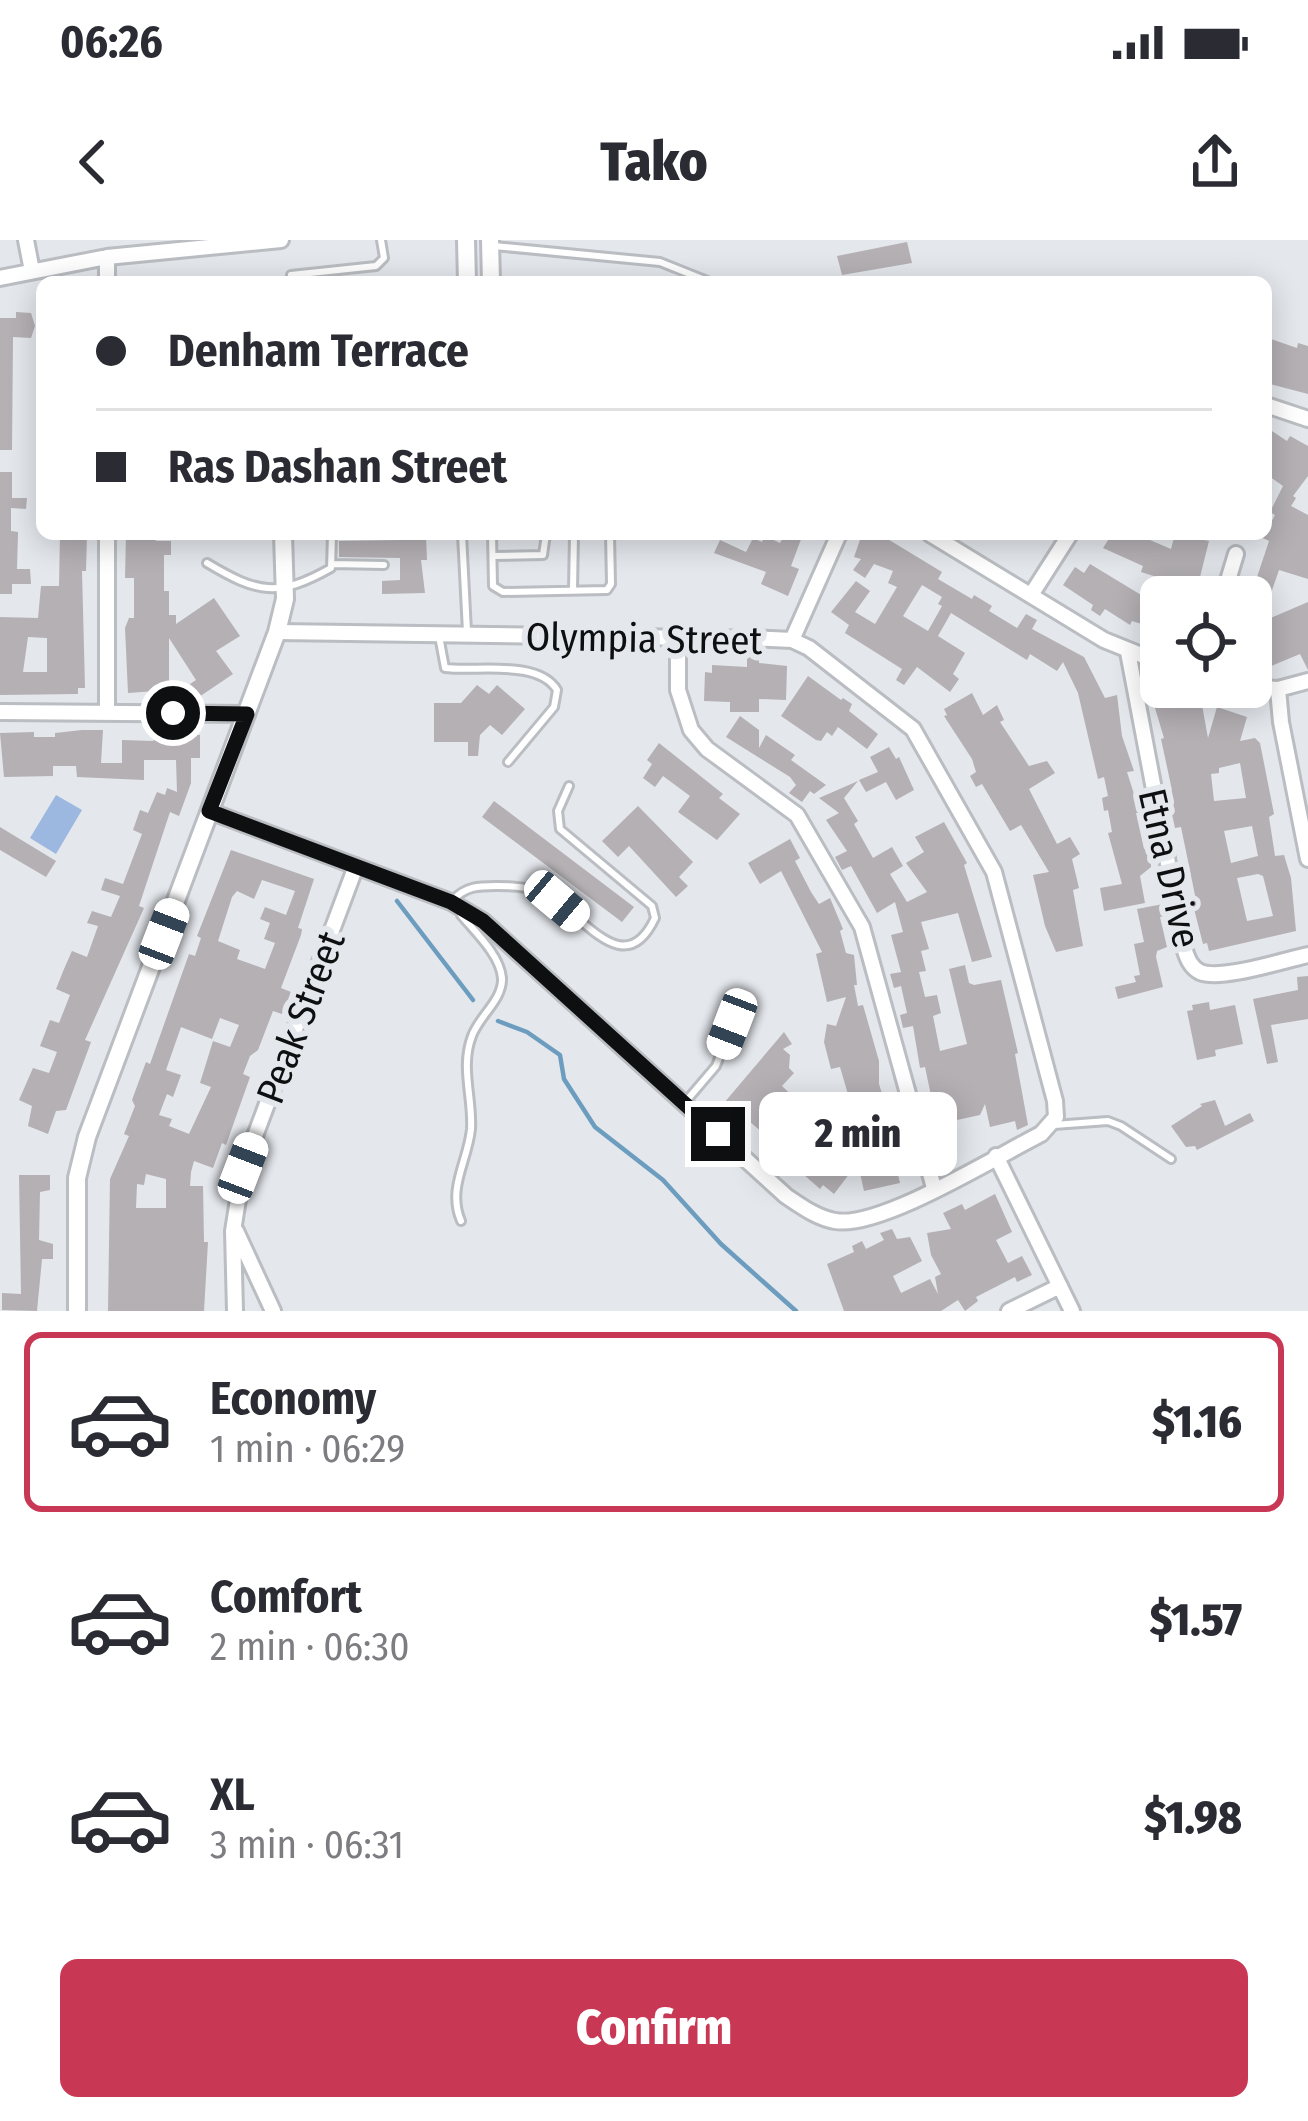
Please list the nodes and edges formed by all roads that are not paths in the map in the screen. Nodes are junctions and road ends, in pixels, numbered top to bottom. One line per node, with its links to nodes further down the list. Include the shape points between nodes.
1 (26, 240): 7 (street)
2 (281, 240): 6 (street)
3 (381, 240): 8 (lane, via 384,258 376,266)
4 (466, 240): 10 (street)
5 (490, 243): 11 (street); 12 (lane, via 660,262)
6 (107, 257): 7 (street); 9 (street)
7 (32, 271): 13 (street)
8 (291, 275)
9 (107, 276)
10 (467, 276)
11 (491, 276)
12 (695, 276)
13 (0, 278)
14 (1272, 407): 15 (street)
15 (1308, 419)
16 (106, 540): 47 (street)
17 (283, 540): 33 (street)
18 (332, 540): 30 (lane)
19 (462, 540): 38 (lane)
20 (492, 540): 28 (lane)
21 (545, 540): 28 (lane, via 543,555)
22 (574, 540): 34 (lane)
23 (610, 540): 34 (lane, via 609,588)
24 (836, 540): 40 (street)
25 (940, 540): 35 (street)
26 (1066, 540): 35 (street)
27 (1236, 554): 32 (street)
28 (493, 556): 34 (lane, via 500,592)
29 (207, 563): 33 (lane, via 256,589)
30 (333, 564): 31 (lane); 33 (lane)
31 (384, 565)
32 (1229, 576)
33 (284, 588): 36 (street)
34 (573, 591)
35 (1031, 595): 41 (street)
36 (277, 632): 37 (street, Olympia Street); 48 (street)
37 (440, 636): 38 (street, Olympia Street); 49 (lane, via 445,668 534,672 557,690 554,707)
38 (468, 636): 39 (street, Olympia Street)
39 (678, 638): 40 (street, Olympia Street); 61 (street, via 678,690 692,730 797,815 862,927)
40 (792, 640): 58 (street, Olympia Street, via 905,719 994,872 1055,1101)
41 (1128, 652): 42 (street); 55 (street, Etna Drive, via 1190,964 1222,974)
42 (1140, 656)
43 (1308, 681): 45 (street)
44 (1272, 689): 45 (street)
45 (1278, 689): 52 (street)
46 (0, 712): 47 (street)
47 (107, 713): 48 (street)
48 (247, 714): 51 (street)
49 (508, 762)
50 (569, 785): 54 (lane, via 560,829 652,906 655,917 635,944 605,941 528,887 480,886)
51 (209, 811): 53 (street); 65 (street, via 80,1163)
52 (1308, 859)
53 (356, 866): 54 (street); 63 (street, Peak Street, via 243,1168)
54 (451, 902): 57 (street, via 504,937); 62 (lane, via 502,975 467,1056 471,1127 457,1178)
55 (1308, 955)
56 (732, 1024): 57 (lane, via 716,1066)
57 (684, 1103): 61 (street, via 785,1196 834,1221 873,1218)
58 (1051, 1125): 59 (street); 60 (lane, via 1108,1121)
59 (997, 1156): 61 (street); 64 (street)
60 (1171, 1159)
61 (934, 1188)
62 (461, 1221)
63 (233, 1226): 66 (street, Peak Street); 67 (street)
64 (1060, 1286): 68 (street); 69 (street)
65 (76, 1311)
66 (235, 1311)
67 (273, 1311)
68 (1009, 1311)
69 (1072, 1311)

